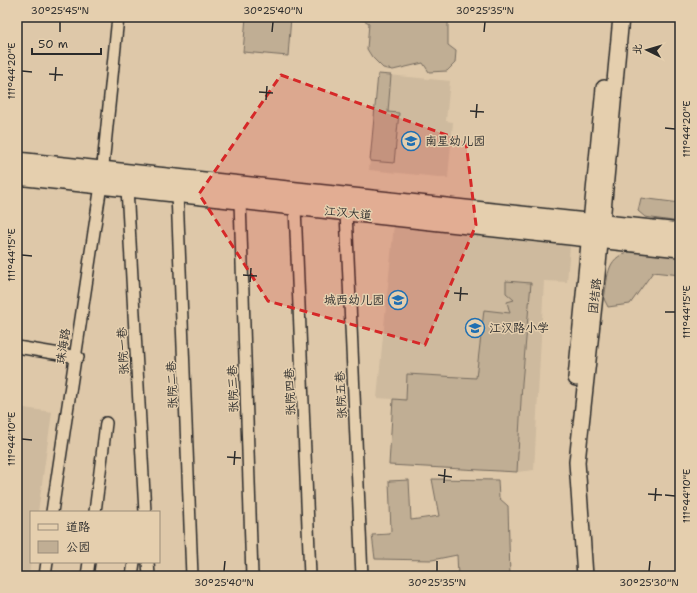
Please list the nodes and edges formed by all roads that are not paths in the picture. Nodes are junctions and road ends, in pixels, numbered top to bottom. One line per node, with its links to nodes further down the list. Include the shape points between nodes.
1 (118, 17): 6 (street, 珠海路)
2 (611, 17): 12 (main road, 团结路)
3 (621, 17): 12 (main road, 团结路)
4 (17, 161): 6 (main road, 江汉大道)
5 (17, 176): 6 (main road, 江汉大道)
6 (103, 180): 7 (main road, 江汉大道); 12 (main road, 江汉大道); 16 (street, 珠海路)
7 (129, 188): 8 (main road, 江汉大道); 20 (street, 张院一巷)
8 (179, 194): 9 (main road, 江汉大道); 29 (street, 张院二巷)
9 (240, 200): 10 (main road, 江汉大道); 30 (street, 张院三巷)
10 (295, 207): 11 (main road, 江汉大道); 31 (street, 张院四巷)
11 (346, 212): 12 (main road, 江汉大道); 32 (street, 张院五巷)
12 (595, 231): 13 (main road, 江汉大道); 14 (main road, 江汉大道); 33 (main road, 团结路, via 569,462); 34 (main road, 团结路, via 577,462)
13 (680, 232)
14 (680, 248)
15 (17, 347): 16 (street)
16 (76, 357): 18 (street, 珠海路)
17 (106, 423): 19 (street)
18 (53, 511)
19 (95, 511)
20 (147, 511)
21 (46, 563): 25 (street)
22 (89, 563): 26 (street)
23 (134, 563): 27 (street)
24 (150, 563): 28 (street)
25 (44, 576)
26 (87, 576)
27 (132, 576)
28 (150, 576)
29 (194, 576)
30 (252, 576)
31 (310, 576)
32 (362, 576)
33 (578, 576)
34 (585, 576)

